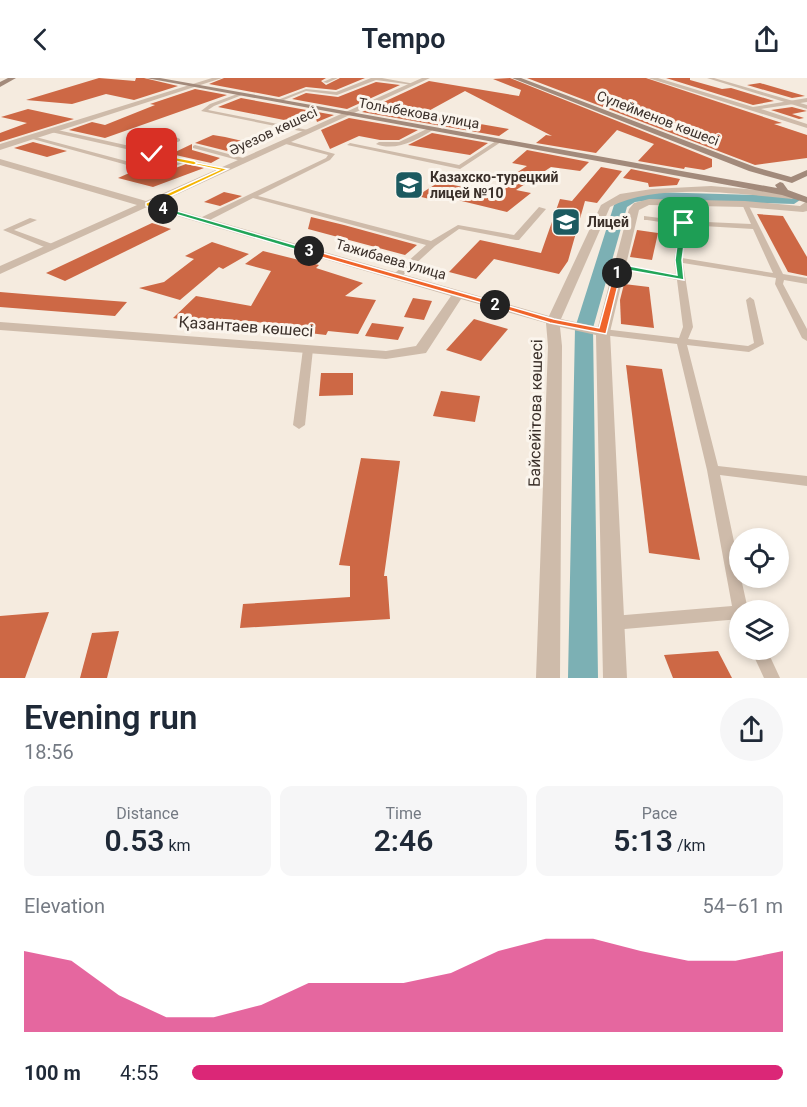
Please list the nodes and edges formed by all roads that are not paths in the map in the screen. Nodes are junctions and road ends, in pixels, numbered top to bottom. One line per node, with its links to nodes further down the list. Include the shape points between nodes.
1 (13, 78): 12 (street)
2 (149, 78): 13 (street, Толыбекова улица)
3 (219, 78): 13 (street)
4 (336, 78): 10 (lane)
5 (374, 78): 11 (lane); 16 (lane, via 337,94 306,90)
6 (427, 78): 11 (street, Әуезов көшесі)
7 (515, 78): 39 (street, Сүлейменов көшесі, via 752,169)
8 (651, 78): 19 (street)
9 (708, 78): 17 (lane)
10 (325, 82)
11 (413, 84): 20 (street, Әуезов көшесі)
12 (0, 85)
13 (193, 86): 14 (street, Толыбекова улица); 23 (street)
14 (240, 94): 16 (street, Толыбекова улица); 24 (lane, via 204,111)
15 (807, 100): 17 (street)
16 (277, 101): 20 (street, Толыбекова улица)
17 (792, 103): 18 (lane); 19 (street)
18 (807, 107)
19 (753, 108): 21 (street)
20 (348, 114): 22 (street, Толыбекова улица); 24 (street, Әуезов көшесі)
21 (807, 126)
22 (431, 129): 26 (street, Толыбекова улица); 28 (lane, via 402,145 390,147 360,140)
23 (53, 131): 25 (street); 32 (lane)
24 (310, 131): 27 (street, Әуезов көшесі)
25 (32, 138): 29 (street); 35 (lane, via 156,171)
26 (499, 141): 28 (lane, via 459,167); 41 (street, Толыбекова улица)
27 (284, 142): 33 (lane); 34 (street, Әуезов көшесі)
28 (350, 145): 33 (lane)
29 (0, 147)
30 (162, 147): 30 (lane, via 178,140 151,134 135,139); 32 (lane)
31 (195, 147): 34 (lane)
32 (147, 153): 35 (lane)
33 (332, 154): 42 (lane)
34 (245, 160): 37 (street, Әуезов көшесі)
35 (184, 161): 37 (lane)
36 (0, 162): 45 (street, Тажибаева улица)
37 (225, 169): 45 (street, Әуезов көшесі)
38 (807, 173): 39 (street)
39 (792, 180): 40 (street); 41 (street)
40 (807, 180)
41 (785, 190): 43 (street, Толыбекова улица); 63 (street, Байсейітова көшесі, via 652,192 623,196 606,205)
42 (252, 196): 49 (lane); 52 (lane)
43 (807, 202): 44 (street, via 803,208 787,209)
44 (745, 204): 51 (lane); 55 (street, via 638,205)
45 (148, 205): 49 (street, Тажибаева улица); 53 (street, Әуезов көшесі)
46 (542, 210): 52 (lane, via 516,238 458,226)
47 (647, 218): 50 (lane)
48 (33, 220): 53 (lane, via 7,230)
49 (203, 220): 57 (street, Тажибаева улица)
50 (684, 223): 51 (lane); 54 (lane)
51 (756, 227): 59 (lane)
52 (432, 244): 57 (lane)
53 (52, 247): 56 (street, Әуезов көшесі)
54 (678, 260): 58 (lane); 59 (lane)
55 (619, 266): 58 (lane); 65 (street)
56 (0, 270)
57 (397, 276): 61 (street, Тажибаева улица)
58 (681, 278): 67 (lane, via 688,327)
59 (780, 278): 60 (lane); 66 (lane, via 779,284)
60 (807, 281)
61 (458, 294): 63 (street, Тажибаева улица); 68 (street, Қазантаев көшесі, via 421,350 386,355)
62 (750, 300): 67 (lane, via 759,344 749,349)
63 (553, 321): 65 (street, Тажибаева улица); 76 (street, Байсейітова көшесі)
64 (0, 326): 68 (street, Қазантаев көшесі)
65 (603, 332): 67 (lane); 74 (street)
66 (807, 338)
67 (682, 343): 70 (lane)
68 (309, 349): 69 (lane)
69 (299, 425)
70 (712, 470): 71 (lane); 72 (lane)
71 (807, 481)
72 (738, 600)
73 (729, 612): 74 (lane)
74 (613, 623): 77 (street)
75 (764, 660): 78 (lane)
76 (548, 678)
77 (615, 678)
78 (772, 678)

